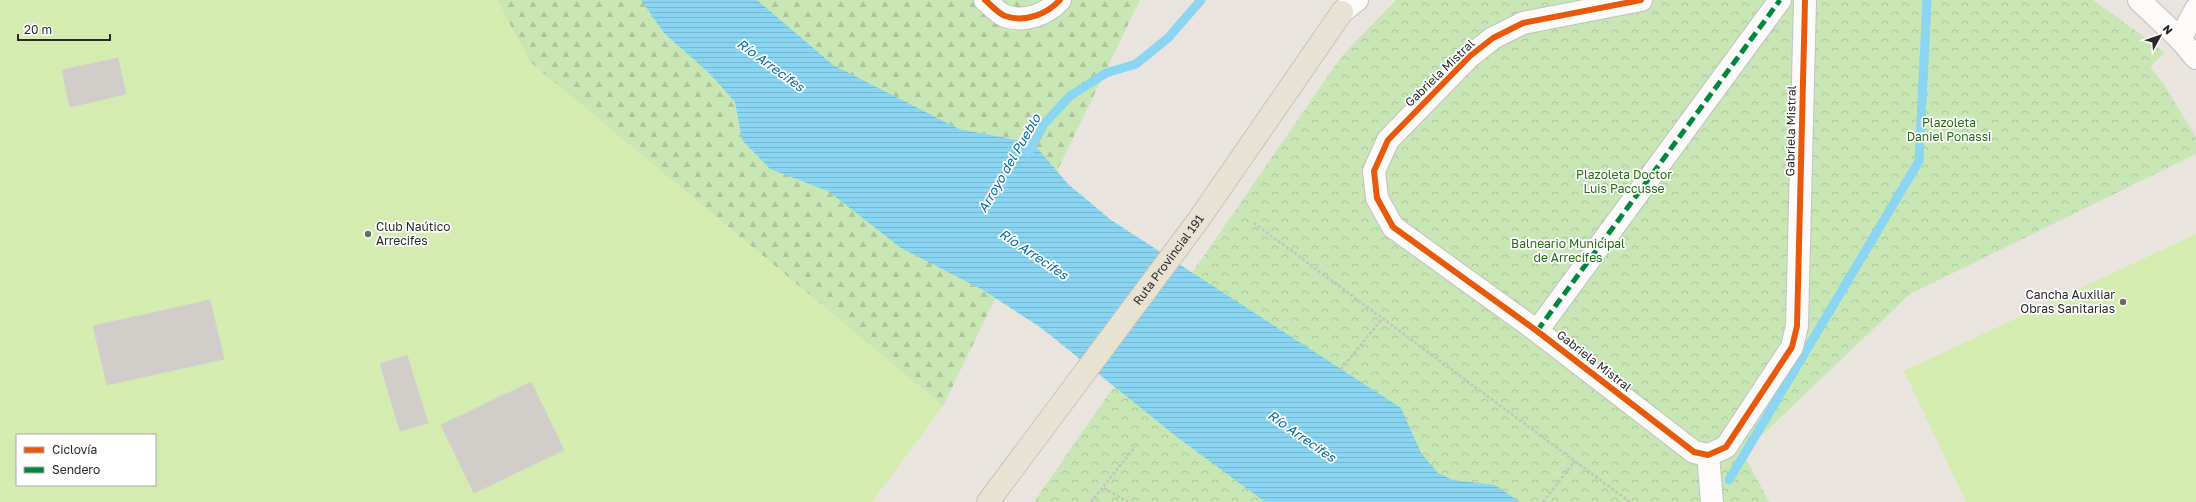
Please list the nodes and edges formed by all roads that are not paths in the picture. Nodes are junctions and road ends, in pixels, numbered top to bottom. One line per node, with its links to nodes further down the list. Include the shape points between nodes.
1 (985, 0): 2 (street, via 1005,16 1028,18 1051,10)
2 (1060, 0)
3 (1641, 0): 11 (street, Gabriela Mistral, via 1523,24 1493,38 1470,56 1388,140 1374,171 1377,198 1393,227)
4 (1780, 0): 11 (street)
5 (1805, 0): 12 (street, Gabriela Mistral, via 1797,326 1792,347 1726,447)
6 (2139, 0): 9 (street)
7 (1350, 4): 13 (main road, Ruta Provincial 191, via 1197,222)
8 (2196, 9): 9 (street)
9 (2180, 39): 10 (street)
10 (2196, 58)
11 (1537, 331): 12 (street, Gabriela Mistral, via 1694,452)
12 (1708, 455): 14 (street)
13 (988, 502)
14 (1712, 502)

